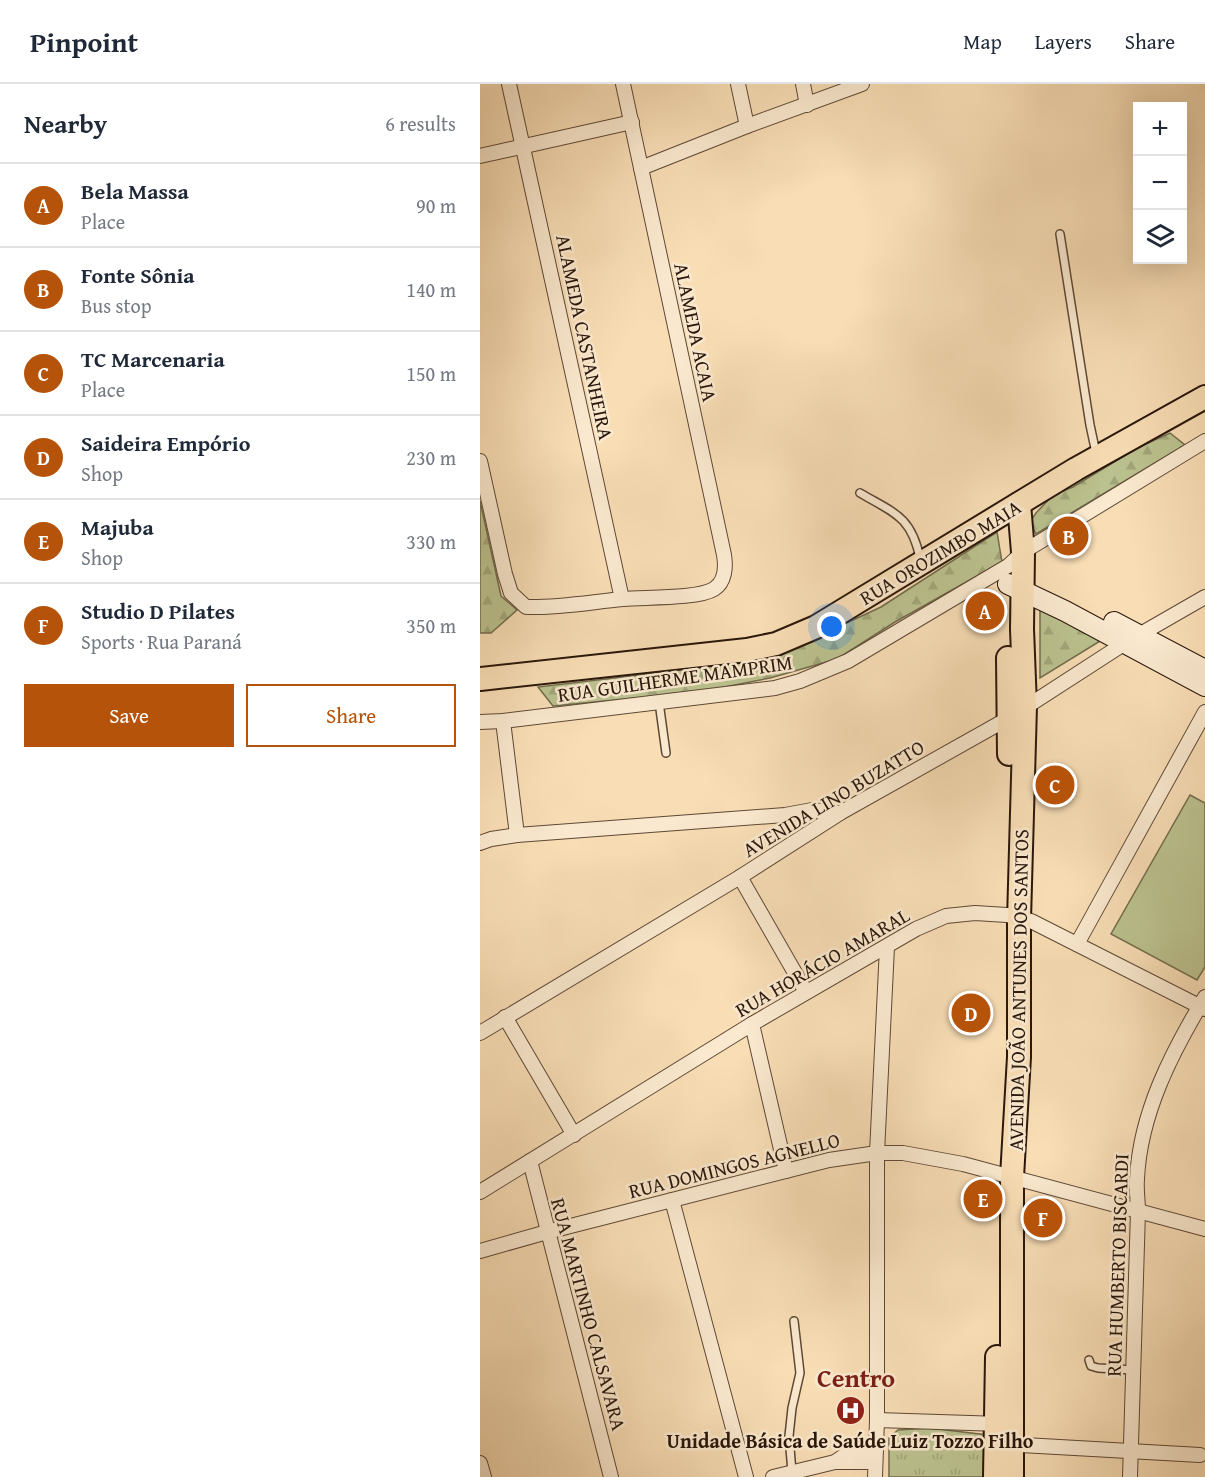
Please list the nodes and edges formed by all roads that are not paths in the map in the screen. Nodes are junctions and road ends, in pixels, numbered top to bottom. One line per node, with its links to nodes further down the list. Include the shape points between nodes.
1 (509, 84): 9 (street, ALAMEDA CASTANHEIRA)
2 (623, 84): 7 (street, ALAMEDA ACAIA)
3 (738, 84): 8 (street)
4 (803, 84): 6 (street)
5 (862, 84): 6 (street)
6 (807, 105): 8 (street)
7 (632, 122): 9 (street); 11 (street, ALAMEDA ACAIA)
8 (747, 126): 11 (street)
9 (523, 147): 10 (street); 22 (street, ALAMEDA CASTANHEIRA)
10 (480, 156)
11 (641, 168): 22 (street, ALAMEDA ACAIA, via 726,567 717,587 701,594)
12 (1060, 234): 15 (lane)
13 (1205, 397): 15 (main road, RUA OROZIMBO MAIA)
14 (1205, 441): 20 (street, RUA GUILHERME MAMPRIM)
15 (1097, 457): 18 (main road, RUA OROZIMBO MAIA)
16 (480, 463): 22 (street, via 511,593 526,607)
17 (860, 493): 19 (lane, via 900,516 916,539)
18 (1014, 507): 19 (main road, RUA OROZIMBO MAIA); 20 (main road, AVENIDA JOÃO ANTUNES DOS SANTOS)
19 (921, 564): 25 (main road, RUA OROZIMBO MAIA, via 833,617 776,644)
20 (1015, 573): 23 (main road, via 1065,611); 27 (street, RUA GUILHERME MAMPRIM, via 817,675 775,688); 28 (main road, AVENIDA JOÃO ANTUNES DOS SANTOS)
21 (1205, 597): 23 (street, AVENIDA LINO BUZATTO)
22 (622, 599)
23 (1132, 639): 24 (main road); 26 (main road); 28 (street, AVENIDA LINO BUZATTO)
24 (1205, 670)
25 (480, 679)
26 (1205, 686)
27 (659, 702): 30 (street, RUA GUILHERME MAMPRIM); 32 (lane)
28 (1017, 712): 33 (street, AVENIDA LINO BUZATTO); 39 (main road, AVENIDA JOÃO ANTUNES DOS SANTOS)
29 (1205, 712): 40 (street)
30 (503, 721): 31 (street, RUA GUILHERME MAMPRIM); 36 (street)
31 (480, 722)
32 (666, 753)
33 (840, 813): 34 (street, via 812,810); 35 (street, AVENIDA LINO BUZATTO)
34 (785, 815): 35 (street); 36 (street)
35 (809, 833): 38 (street, AVENIDA LINO BUZATTO)
36 (517, 834): 37 (street)
37 (480, 843)
38 (740, 878): 42 (street); 44 (street, AVENIDA LINO BUZATTO)
39 (1013, 917): 40 (street, RUA HORÁCIO AMARAL, via 1031,921); 41 (street, RUA HORÁCIO AMARAL, via 975,913 946,916); 51 (main road, AVENIDA JOÃO ANTUNES DOS SANTOS, via 1019,1057)
40 (1077, 944): 43 (street, RUA HORÁCIO AMARAL)
41 (887, 947): 42 (street, RUA HORÁCIO AMARAL); 48 (street)
42 (806, 992): 45 (street, RUA HORÁCIO AMARAL)
43 (1203, 1004): 54 (street, RUA HUMBERTO BISCARDI, via 1160,1084 1147,1118 1136,1180)
44 (505, 1017): 46 (street, AVENIDA LINO BUZATTO); 47 (street)
45 (752, 1024): 47 (street, RUA HORÁCIO AMARAL); 50 (street)
46 (480, 1033)
47 (574, 1135): 49 (street, RUA HORÁCIO AMARAL)
48 (877, 1153): 50 (street, RUA DOMINGOS AGNELLO); 51 (street, RUA DOMINGOS AGNELLO, via 903,1153); 61 (street)
49 (530, 1161): 52 (street, RUA HORÁCIO AMARAL); 56 (street, RUA MARTINHO CALSAVARA)
50 (786, 1171): 53 (street, RUA DOMINGOS AGNELLO)
51 (1006, 1176): 54 (street, RUA DOMINGOS AGNELLO); 62 (main road, AVENIDA JOÃO ANTUNES DOS SANTOS)
52 (480, 1192)
53 (672, 1200): 56 (street, RUA DOMINGOS AGNELLO); 72 (street)
54 (1138, 1211): 55 (street, RUA DOMINGOS AGNELLO); 60 (street, RUA HUMBERTO BISCARDI)
55 (1205, 1229)
56 (547, 1232): 57 (street, RUA DOMINGOS AGNELLO); 71 (street, RUA MARTINHO CALSAVARA)
57 (480, 1251)
58 (794, 1321): 69 (lane, via 800,1373 789,1436)
59 (1089, 1360): 60 (lane, via 1091,1366 1098,1368)
60 (1132, 1370): 64 (street, RUA HUMBERTO BISCARDI)
61 (877, 1420): 62 (street); 63 (street)
62 (1003, 1434): 64 (street); 75 (main road, AVENIDA JOÃO ANTUNES DOS SANTOS); 76 (main road, AVENIDA JOÃO ANTUNES DOS SANTOS)
63 (875, 1447): 66 (street, via 848,1453); 67 (street)
64 (1131, 1451): 65 (street); 77 (street, RUA HUMBERTO BISCARDI)
65 (1200, 1455)
66 (836, 1462): 67 (street); 69 (street)
67 (875, 1462): 74 (street)
68 (480, 1463): 70 (street)
69 (792, 1472): 73 (street)
70 (484, 1477)
71 (611, 1477)
72 (746, 1477)
73 (773, 1477)
74 (875, 1477)
75 (995, 1477)
76 (1012, 1477)
77 (1130, 1477)

